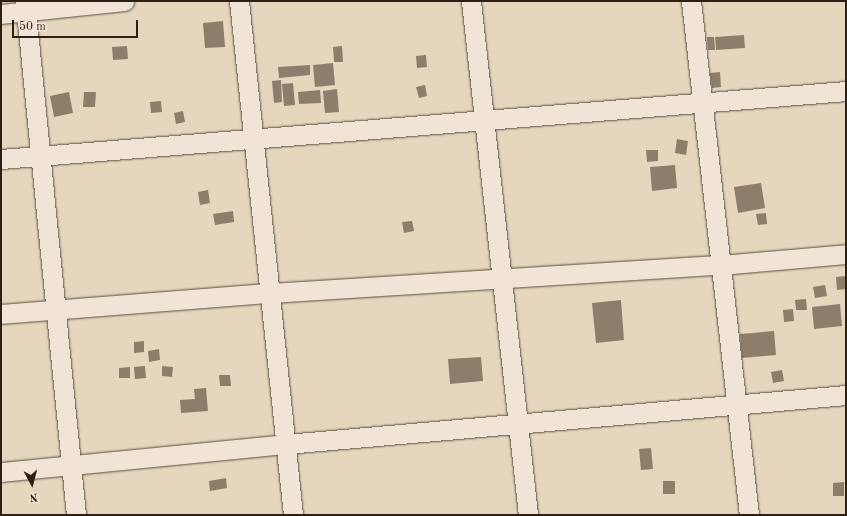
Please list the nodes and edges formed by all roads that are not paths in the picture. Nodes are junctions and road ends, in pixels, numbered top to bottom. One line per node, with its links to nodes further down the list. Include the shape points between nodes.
1 (124, 1): 5 (street)
2 (239, 1): 10 (street)
3 (470, 1): 9 (street)
4 (691, 1): 8 (street)
5 (26, 6): 6 (street); 11 (street)
6 (1, 14)
7 (846, 92): 8 (street)
8 (703, 104): 9 (street); 14 (street)
9 (484, 120): 10 (street); 15 (street)
10 (253, 137): 11 (street); 16 (street)
11 (40, 156): 12 (street); 17 (street)
12 (1, 159)
13 (846, 254): 14 (street)
14 (721, 265): 15 (street); 20 (street)
15 (502, 277): 16 (street); 21 (street)
16 (270, 293): 17 (street); 22 (street)
17 (56, 310): 18 (street); 23 (street)
18 (1, 314)
19 (846, 395): 20 (street)
20 (736, 406): 21 (street); 28 (street)
21 (518, 424): 22 (street); 27 (street)
22 (286, 444): 23 (street); 26 (street)
23 (71, 466): 24 (street); 25 (street)
24 (1, 472)
25 (76, 515)
26 (294, 515)
27 (528, 515)
28 (749, 515)

